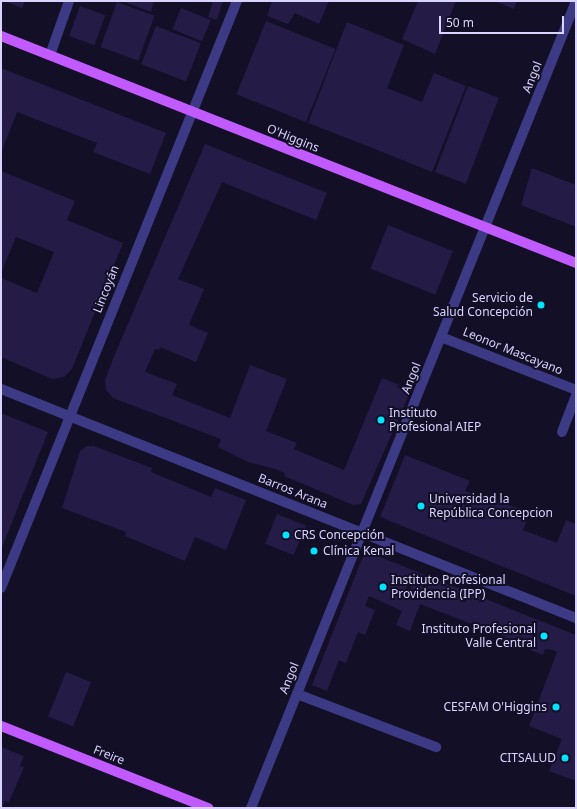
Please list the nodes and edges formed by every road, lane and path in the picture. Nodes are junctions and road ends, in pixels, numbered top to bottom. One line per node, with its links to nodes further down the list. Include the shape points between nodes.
1 (68, 1): 5 (street)
2 (237, 1): 6 (street, Lincoyán)
3 (576, 2): 7 (street, Angol)
4 (1, 36): 5 (main road, O'Higgins)
5 (50, 55): 6 (main road, O'Higgins)
6 (192, 112): 7 (main road, O'Higgins); 13 (street, Lincoyán)
7 (485, 227): 8 (main road, O'Higgins); 9 (street, Angol)
8 (576, 263)
9 (441, 337): 11 (street, Leonor Mascayano); 15 (street, Angol)
10 (1, 389): 13 (street, Barros Arana)
11 (576, 390)
12 (576, 396): 14 (street)
13 (69, 416): 15 (street, Barros Arana); 16 (street, Lincoyán)
14 (562, 432)
15 (362, 533): 17 (street, Barros Arana); 18 (street, Angol)
16 (1, 588)
17 (576, 618)
18 (297, 694): 20 (street); 22 (street, Angol)
19 (1, 726): 21 (main road, Freire)
20 (436, 748)
21 (208, 808)
22 (250, 808)

